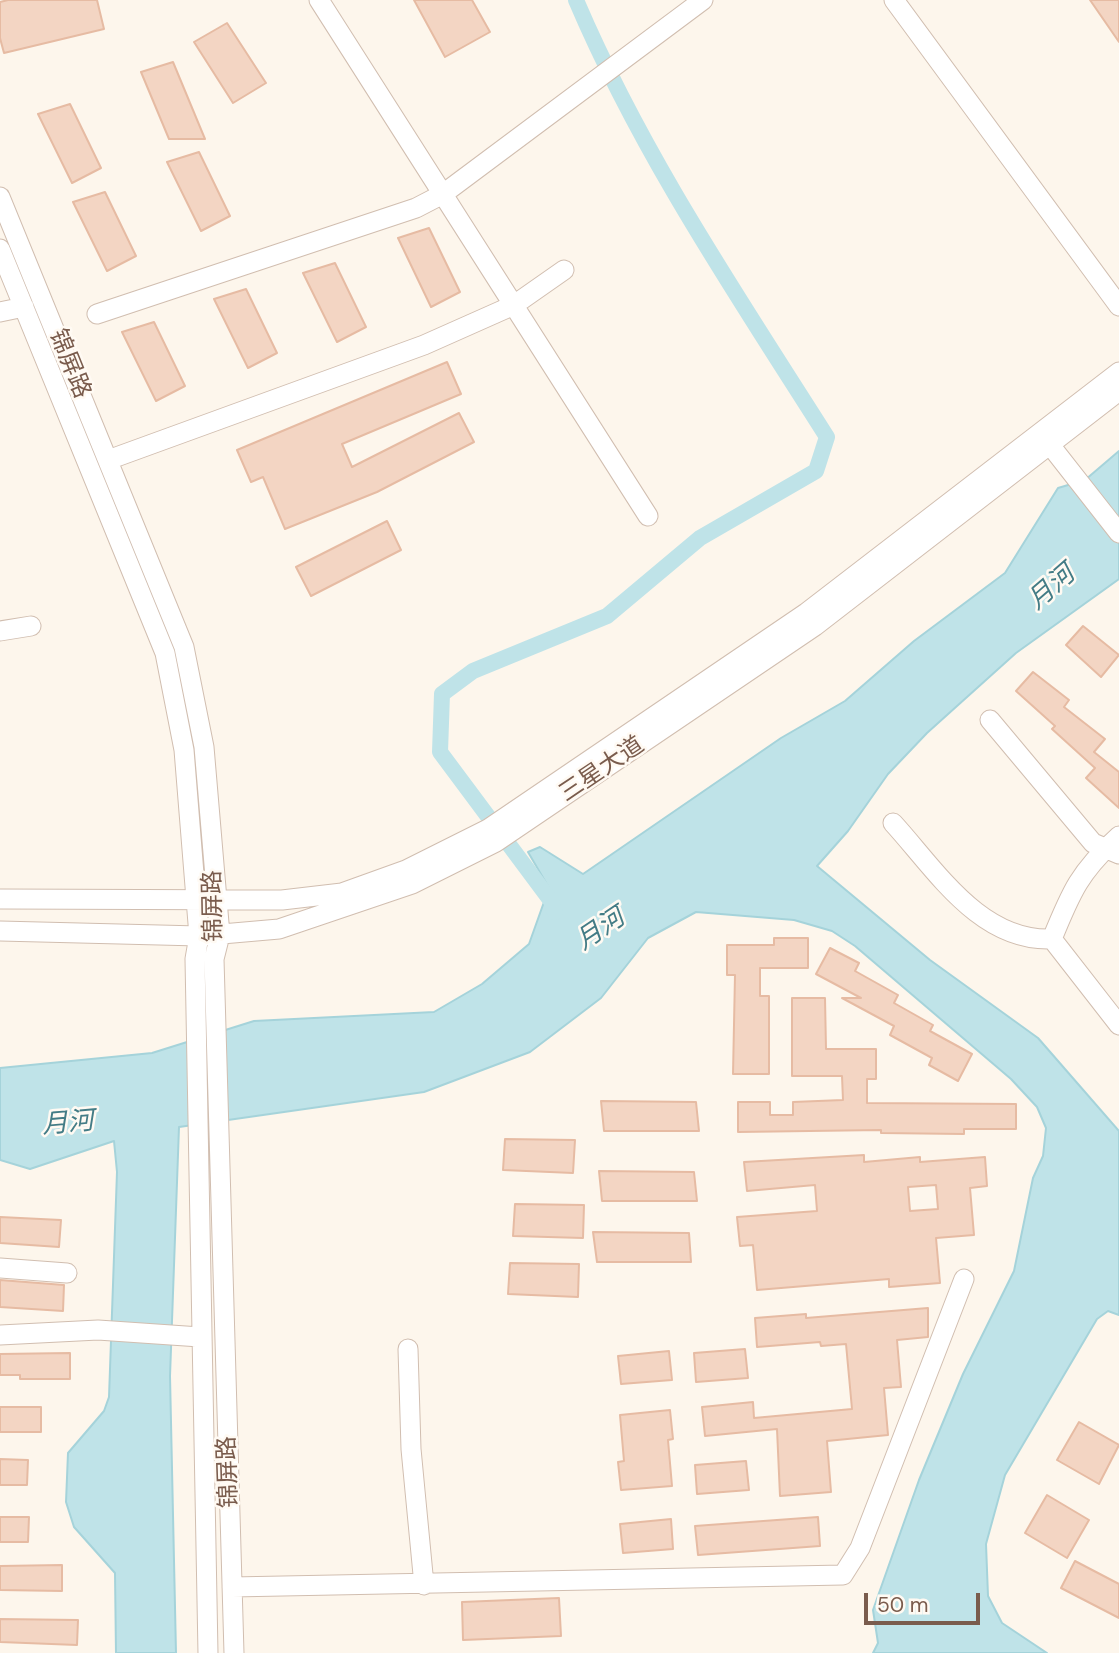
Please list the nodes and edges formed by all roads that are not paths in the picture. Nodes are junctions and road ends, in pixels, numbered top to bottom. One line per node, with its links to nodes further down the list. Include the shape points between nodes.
1 (319, 0): 4 (street)
2 (703, 0): 4 (street)
3 (894, 0): 9 (street)
4 (443, 194): 8 (street); 12 (street, via 416,208)
5 (0, 197): 16 (street, 锦屏路)
6 (0, 249): 10 (street, 锦屏路)
7 (565, 270): 8 (street)
8 (514, 305): 16 (street, via 424,345); 17 (street)
9 (1119, 306)
10 (24, 307): 11 (street); 26 (street, 锦屏路, via 165,653)
11 (0, 312)
12 (97, 314)
13 (1119, 372): 15 (street, 三星大道)
14 (1119, 391): 15 (street, 三星大道)
15 (1045, 438): 18 (street); 23 (street, 三星大道)
16 (108, 460): 26 (street, 锦屏路, via 184,647 204,747)
17 (649, 516)
18 (1119, 533)
19 (31, 626): 20 (street)
20 (0, 631)
21 (990, 720): 24 (street, via 1093,843)
22 (893, 823): 30 (street, via 977,914 1009,933)
23 (497, 832): 26 (street, 三星大道, via 342,893 282,900); 28 (street, 三星大道, via 412,884 278,929)
24 (1115, 846): 30 (street, via 1090,863 1074,886)
25 (0, 900): 26 (street, 三星大道)
26 (207, 900): 28 (street, 锦屏路); 29 (street, 锦屏路)
27 (0, 931): 29 (street, 三星大道)
28 (220, 935): 29 (street, 三星大道); 39 (street, 锦屏路, via 214,959)
29 (199, 936): 36 (street, 锦屏路, via 195,1031)
30 (1052, 939): 31 (street)
31 (1119, 1025)
32 (0, 1268): 33 (street)
33 (68, 1273)
34 (964, 1279): 38 (street, via 860,1548 843,1575)
35 (0, 1335): 36 (street, via 98,1331)
36 (200, 1337): 40 (street, 锦屏路)
37 (408, 1349): 38 (street, via 411,1450)
38 (424, 1585): 39 (street)
39 (232, 1587): 41 (street, 锦屏路)
40 (208, 1653)
41 (234, 1653)

